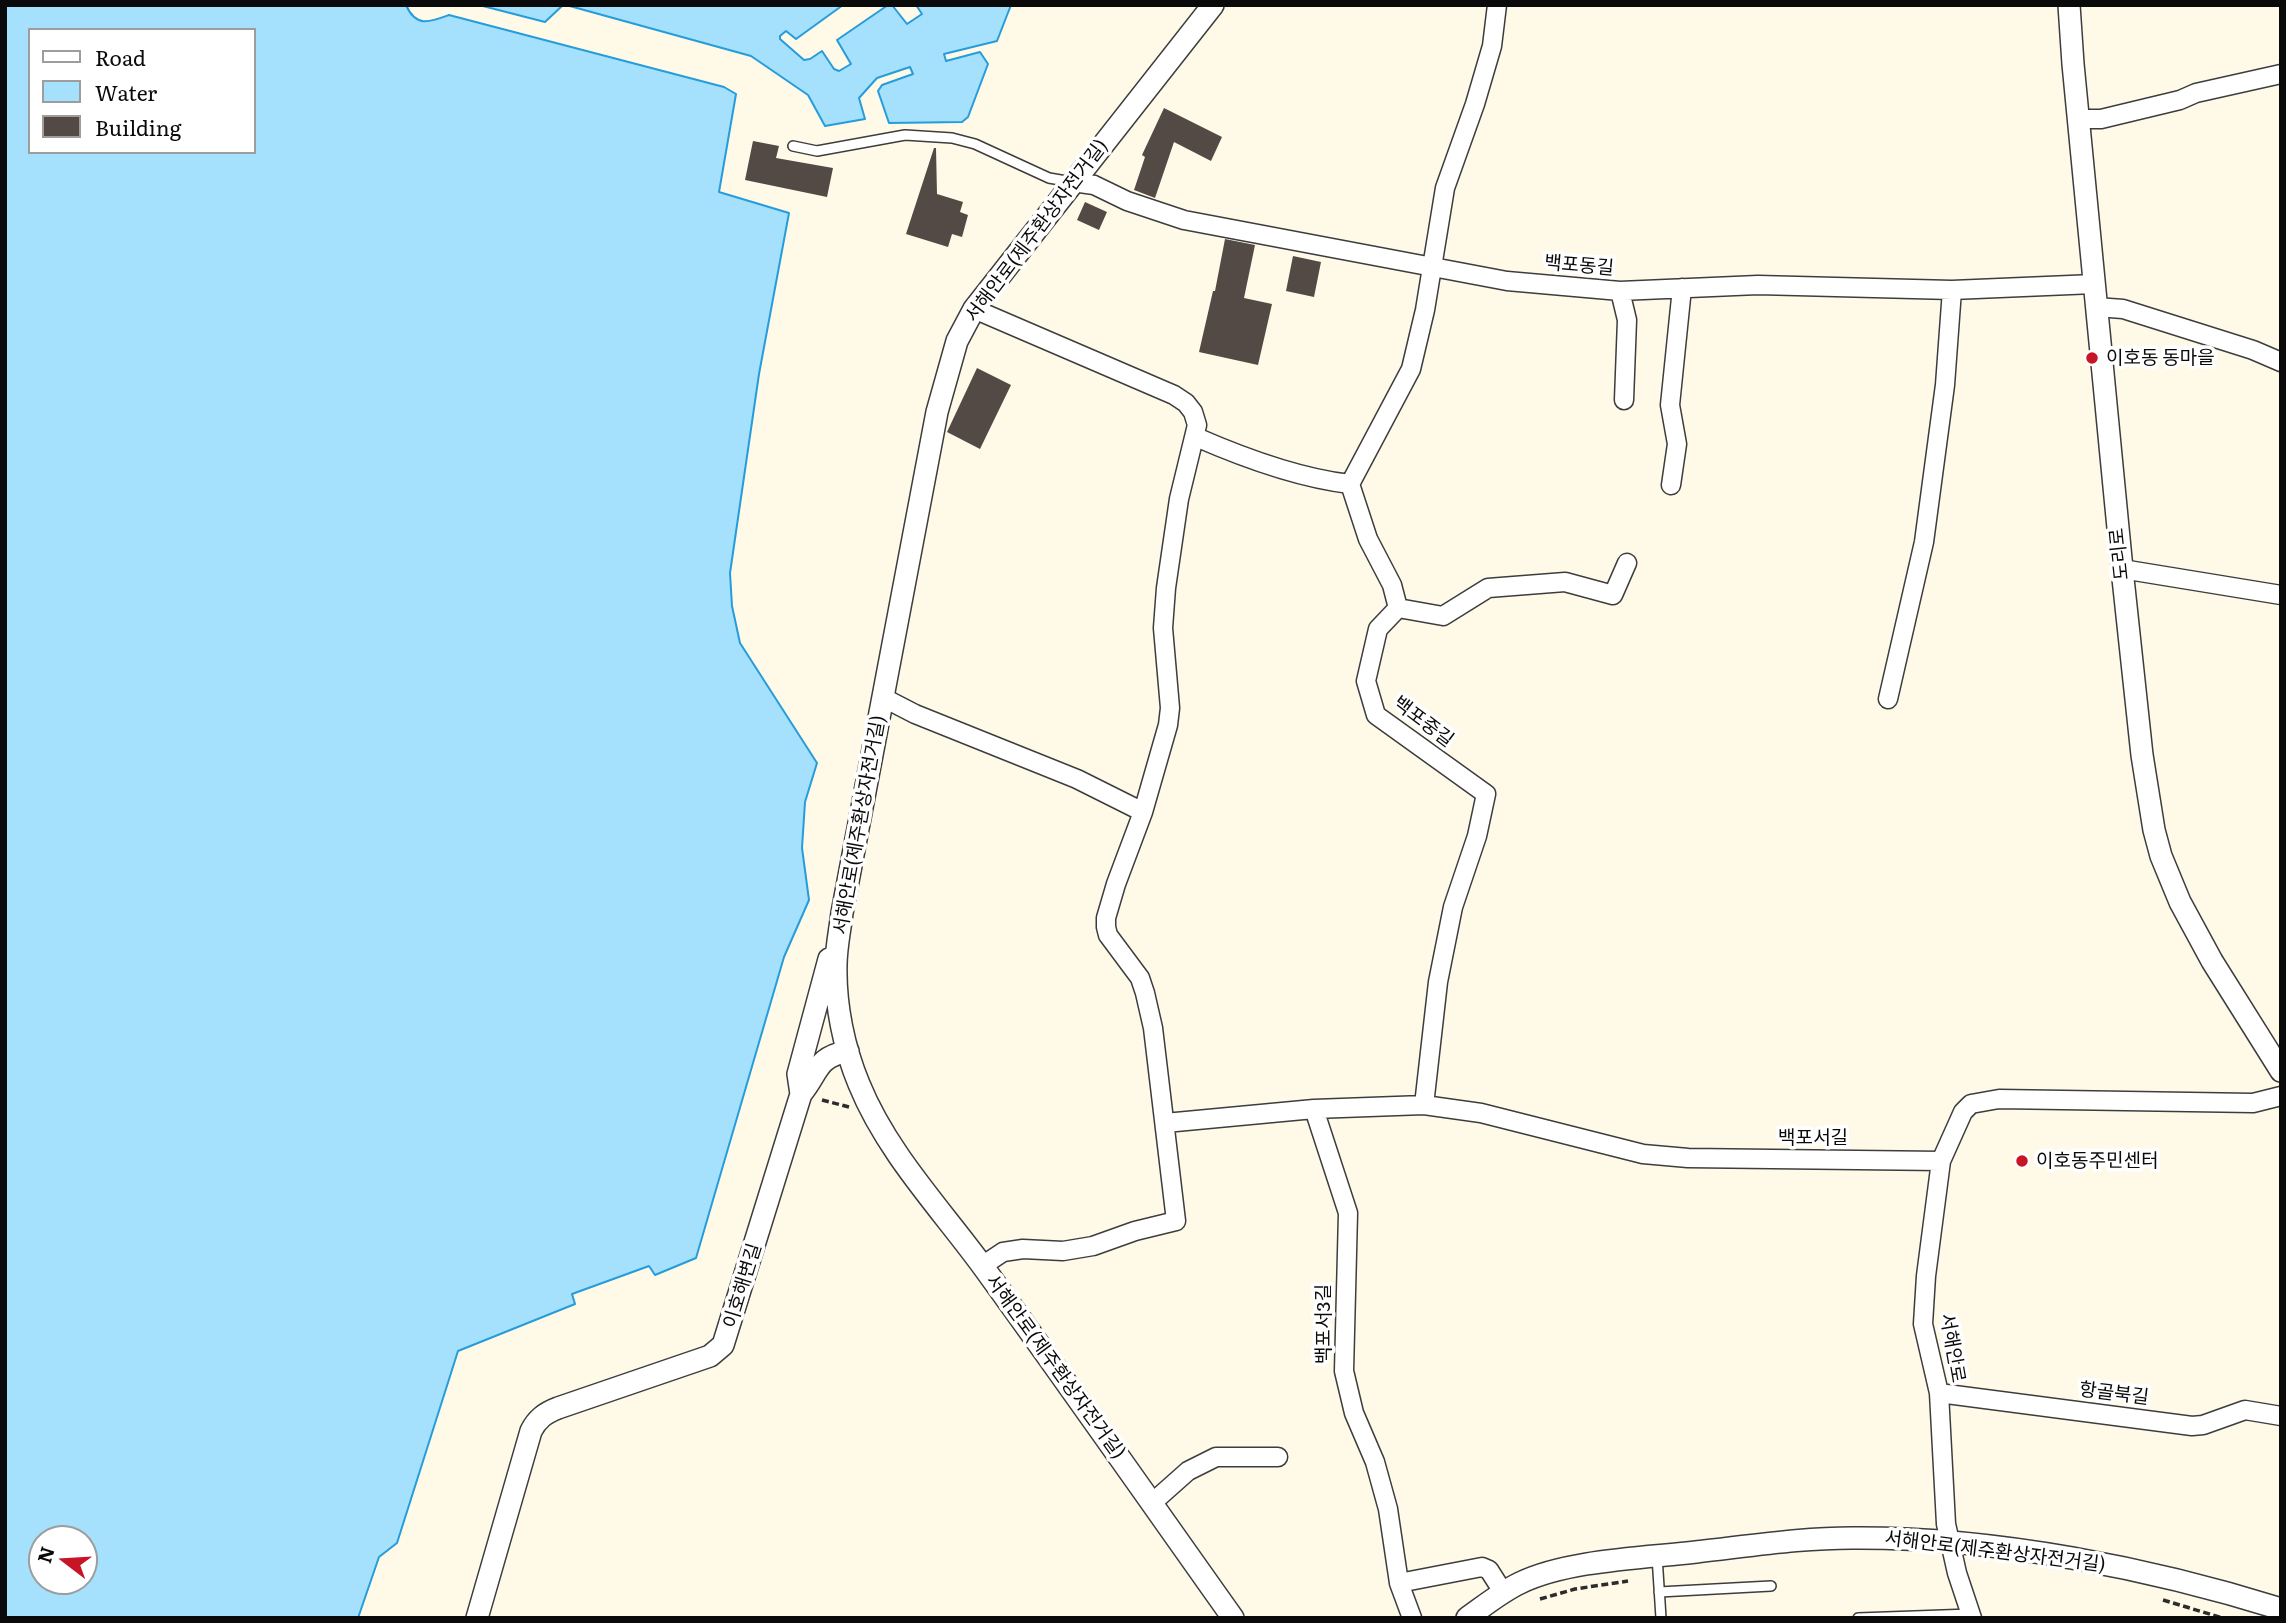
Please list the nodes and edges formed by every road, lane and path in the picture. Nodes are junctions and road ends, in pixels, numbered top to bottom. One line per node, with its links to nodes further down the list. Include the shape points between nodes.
1 (1213, 5): 7 (street, 서해안로(제주환상자전거길))
2 (1497, 5): 8 (street, via 1492,46 1445,188)
3 (2069, 5): 5 (street, 도리로)
4 (2281, 74): 5 (street, via 2115,116)
5 (2079, 119): 9 (street, 도리로)
6 (793, 146): 7 (lane, via 817,151 905,135 952,138 1049,178)
7 (1073, 182): 8 (street, 백포동길, via 1094,185 1184,220); 14 (street, 서해안로(제주환상자전거길))
8 (1431, 266): 12 (street, 백포동길, via 1507,281); 18 (street, via 1411,369)
9 (2094, 284): 11 (street, 백포동길); 13 (street, 도리로)
10 (1682, 288): 11 (street, 백포동길, via 1758,285); 12 (street, 백포동길); 19 (street, via 1670,405 1677,444)
11 (1952, 290): 25 (street, via 1945,385 1924,542)
12 (1620, 291): 16 (street, via 1627,320)
13 (2096, 307): 15 (street, via 2123,309); 21 (street, 도리로)
14 (974, 309): 17 (street, via 1174,395 1193,412); 24 (street, 서해안로(제주환상자전거길), via 957,341 944,383)
15 (2281, 362)
16 (1624, 400)
17 (1196, 437): 18 (street, via 1279,468); 26 (street, via 1179,499 1166,588 1163,628 1170,688 1168,725)
18 (1350, 484): 23 (street)
19 (1671, 485)
20 (1627, 563): 23 (street, via 1613,595 1565,582 1488,588 1443,616)
21 (2122, 569): 22 (street); 29 (street, 도리로, via 2142,755 2161,856 2199,937)
22 (2281, 595)
23 (1398, 608): 32 (street, 백포중길, via 1378,629 1366,681 1376,715 1486,794 1450,919)
24 (884, 698): 26 (street, via 915,715 1077,779); 27 (street, 서해안로(제주환상자전거길))
25 (1888, 699)
26 (1143, 812): 34 (street, via 1105,927 1136,971 1145,993)
27 (842, 913): 28 (street, 서해안로(제주환상자전거길), via 836,984); 30 (street, 이호해변길, via 798,1074)
28 (848, 1051): 30 (street, via 824,1059); 36 (street, 서해안로(제주환상자전거길), via 871,1111 890,1142)
29 (2281, 1071)
30 (801, 1094): 52 (street, 이호해변길, via 723,1345 710,1356 558,1408 535,1422)
31 (2281, 1096): 35 (street, via 2253,1103 1985,1100 1963,1112)
32 (1424, 1105): 33 (street, 백포서길); 35 (street, 백포서길, via 1481,1113 1643,1154)
33 (1314, 1109): 34 (street, 백포서길); 44 (street, 백포서3길, via 1348,1213 1344,1371 1388,1510)
34 (1165, 1123): 36 (street, via 1176,1221 1093,1246 1003,1252)
35 (1941, 1161): 37 (street, 서해안로, via 1923,1324)
36 (982, 1266): 40 (street, 서해안로(제주환상자전거길))
37 (1939, 1393): 38 (street, 항골북길, via 2192,1426 2245,1410); 41 (street, 서해안로)
38 (2281, 1416)
39 (1278, 1457): 40 (street, via 1216,1457 1188,1471)
40 (1152, 1503): 53 (street, 서해안로(제주환상자전거길))
41 (1950, 1543): 42 (street, 서해안로(제주환상자전거길), via 1819,1539); 50 (street, 서해안로(제주환상자전거길), via 2112,1566); 51 (street, 서해안로)
42 (1657, 1556): 46 (street, 서해안로(제주환상자전거길), via 1566,1569 1520,1582); 47 (lane)
43 (1634, 1580): 49 (path)
44 (1399, 1583): 46 (street, via 1482,1567); 54 (street, 백포서3길)
45 (1771, 1586): 47 (lane)
46 (1503, 1592): 55 (street, 서해안로(제주환상자전거길))
47 (1659, 1592): 56 (lane)
48 (2152, 1597): 58 (path)
49 (1530, 1602)
50 (2281, 1609)
51 (1971, 1616): 57 (lane)
52 (477, 1618)
53 (1233, 1618)
54 (1412, 1618)
55 (1467, 1618)
56 (1661, 1618)
57 (1858, 1618)
58 (2223, 1618)

